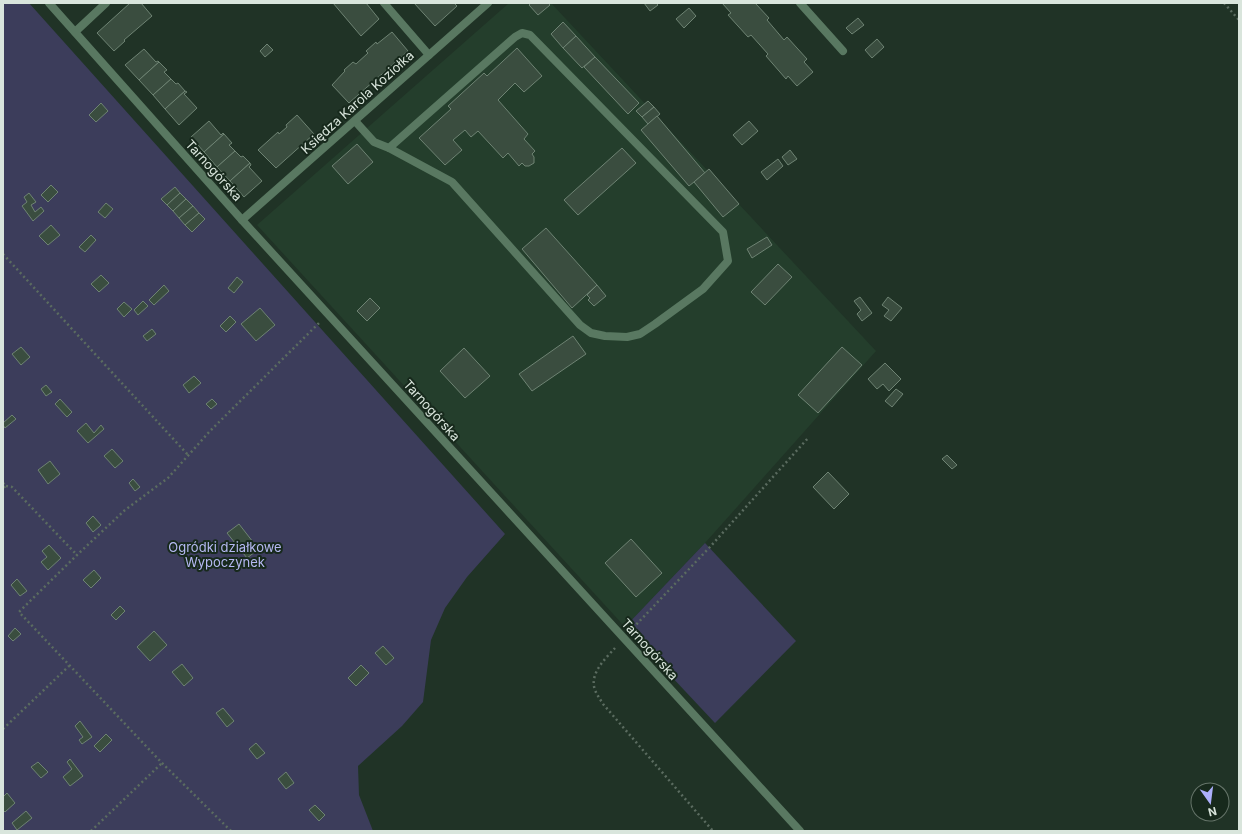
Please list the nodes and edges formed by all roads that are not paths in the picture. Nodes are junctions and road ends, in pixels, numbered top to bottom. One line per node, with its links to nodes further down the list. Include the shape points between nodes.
1 (49, 3): 6 (street, Tarnogórska)
2 (106, 3): 6 (street)
3 (384, 3): 8 (street)
4 (488, 3): 8 (street, Księdza Karola Koziołka)
5 (800, 3): 7 (street)
6 (75, 32): 11 (street, Tarnogórska)
7 (843, 51)
8 (429, 55): 9 (street, Księdza Karola Koziołka)
9 (355, 121): 10 (street, via 374,142); 11 (street, Księdza Karola Koziołka)
10 (389, 148): 10 (street, via 515,37 522,33 530,35 723,232 728,261 703,289 640,334 627,337 591,333 580,325 452,182)
11 (242, 220): 12 (street, Tarnogórska)
12 (800, 831)

